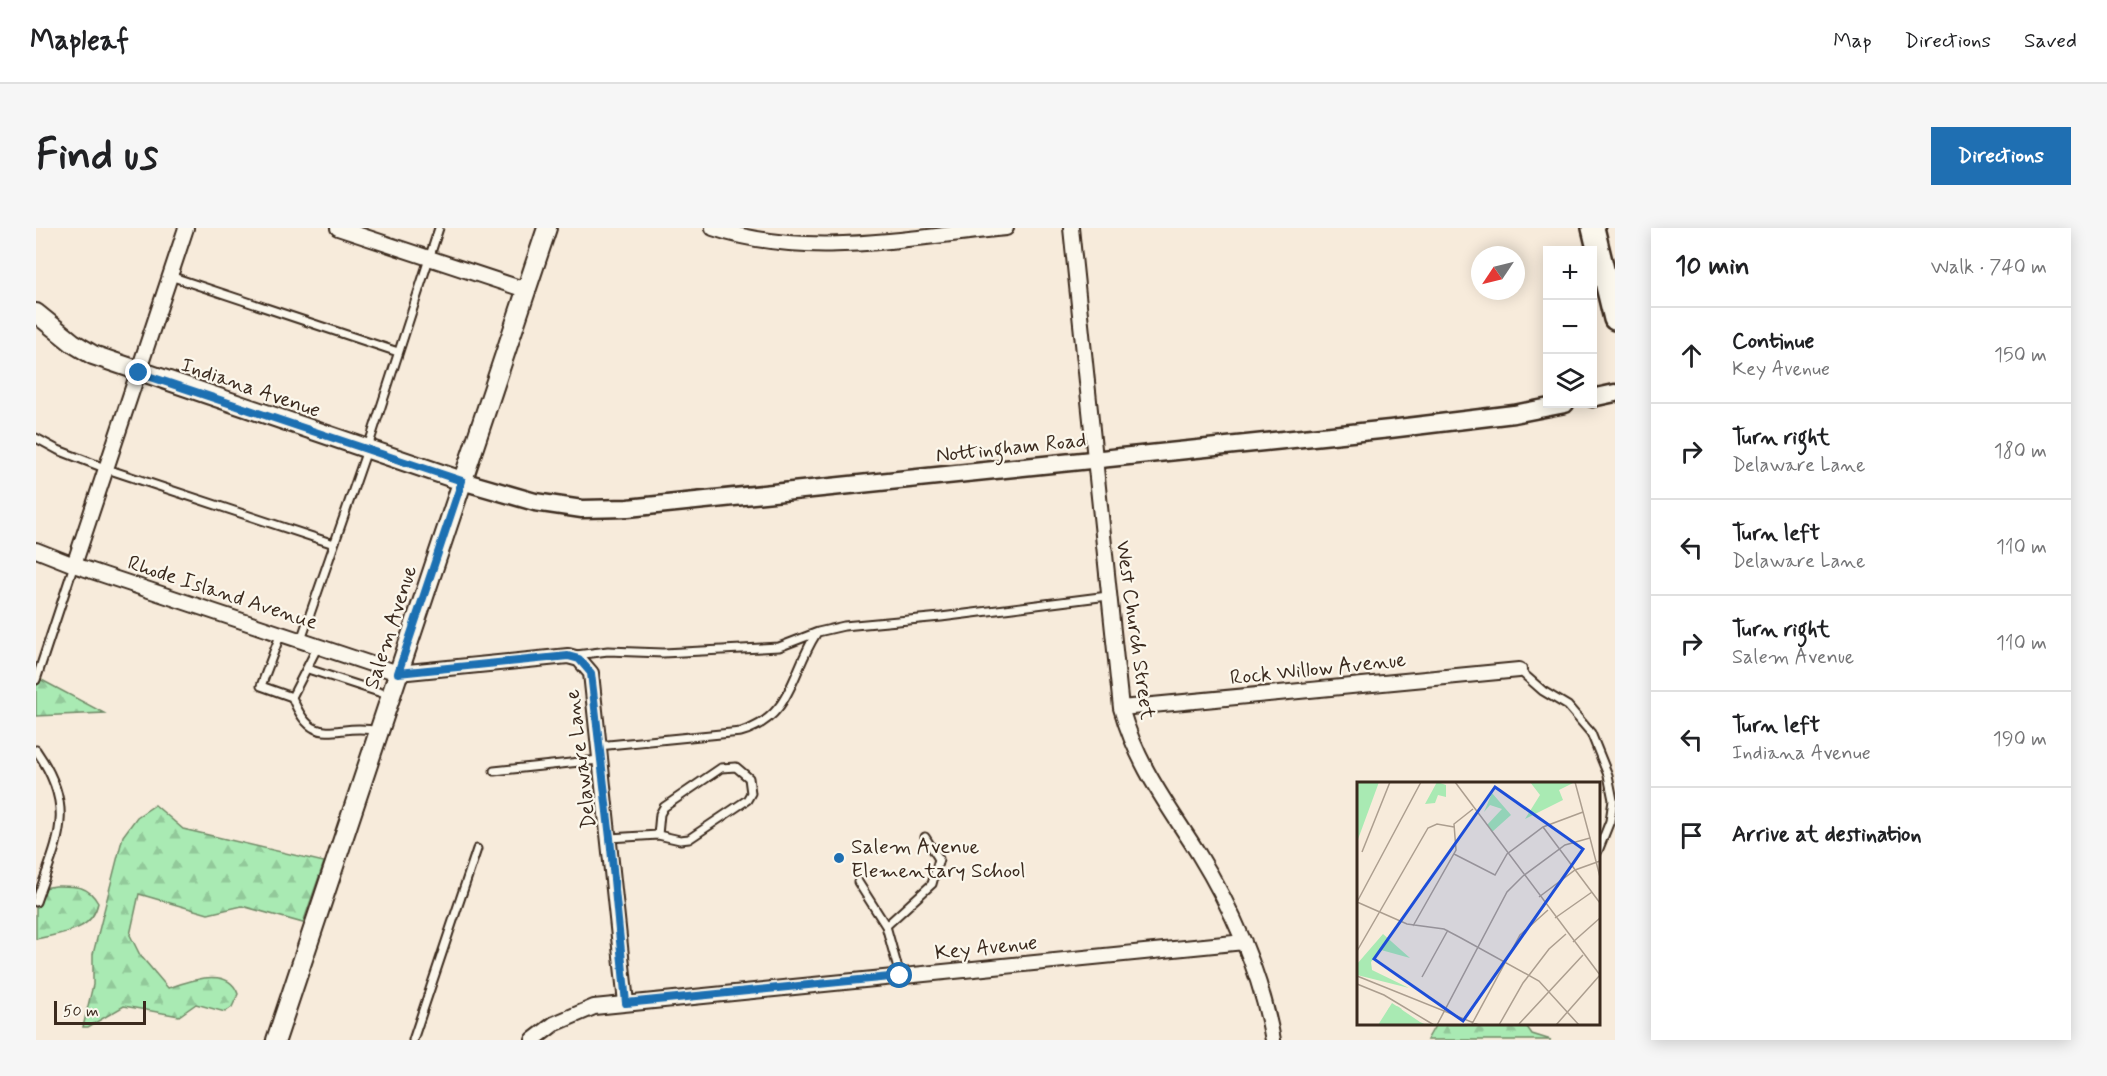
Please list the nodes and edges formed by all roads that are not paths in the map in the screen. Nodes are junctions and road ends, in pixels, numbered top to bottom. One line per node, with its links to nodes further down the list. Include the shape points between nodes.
1 (186, 228): 10 (street)
2 (338, 228): 9 (street)
3 (439, 228): 9 (lane)
4 (547, 228): 11 (main road, Salem Avenue)
5 (713, 228): 6 (street, via 763,242 800,245)
6 (1006, 228)
7 (1071, 228): 21 (street, West Church Street)
8 (1593, 228): 13 (main road)
9 (430, 258): 11 (street); 14 (lane)
10 (170, 276): 14 (lane); 15 (street)
11 (526, 290): 23 (main road, Salem Avenue)
12 (36, 313): 15 (main road, Indiana Avenue, via 93,355)
13 (1615, 319)
14 (398, 352): 20 (lane)
15 (139, 373): 20 (main road, Indiana Avenue); 22 (street)
16 (1615, 393): 17 (street)
17 (1597, 397)
18 (1545, 408): 21 (street, Nottingham Road)
19 (36, 438): 22 (lane)
20 (367, 450): 23 (main road, Indiana Avenue); 24 (lane)
21 (1094, 461): 23 (street, Nottingham Road, via 628,508 582,509 535,502); 27 (street, West Church Street)
22 (107, 469): 24 (lane); 26 (street)
23 (462, 481): 35 (main road, Salem Avenue)
24 (334, 544): 30 (lane)
25 (36, 550): 26 (street, Rhode Island Avenue)
26 (74, 566): 29 (street, Rhode Island Avenue); 36 (lane)
27 (1108, 596): 28 (lane); 39 (street, West Church Street)
28 (818, 632): 32 (lane, via 779,647 663,653 608,651); 42 (lane, via 780,708 765,723 741,732)
29 (281, 633): 30 (street, Rhode Island Avenue); 38 (lane, via 261,686)
30 (301, 640): 31 (street, Rhode Island Avenue)
31 (318, 646): 33 (lane); 35 (street, Rhode Island Avenue)
32 (568, 656): 35 (street); 42 (street, Delaware Lane, via 579,659 591,673)
33 (308, 669): 37 (lane); 38 (lane)
34 (1518, 670): 39 (street, Rock Willow Avenue); 47 (lane, via 1569,706 1591,733 1608,775 1613,800)
35 (398, 673): 37 (main road, Salem Avenue)
36 (36, 680)
37 (391, 696): 40 (main road, Salem Avenue)
38 (292, 697): 40 (lane, via 305,722 315,730)
39 (1121, 708): 52 (street, West Church Street, via 1140,762 1217,886)
40 (379, 731): 55 (main road, Salem Avenue)
41 (36, 750): 50 (lane, via 61,799 60,833)
42 (599, 753): 43 (lane); 46 (street, Delaware Lane)
43 (494, 771)
44 (658, 835): 44 (lane, via 680,840 695,836 747,800 751,793 749,778 736,767 722,768 664,807); 46 (lane)
45 (925, 837): 51 (lane, via 939,859 932,884)
46 (610, 838): 54 (street, Delaware Lane)
47 (1600, 847)
48 (477, 849): 56 (lane)
49 (858, 882): 51 (lane)
50 (36, 902)
51 (886, 926): 53 (lane)
52 (1244, 942): 53 (street, Key Avenue); 58 (street, West Church Street)
53 (900, 976): 54 (street, Key Avenue)
54 (626, 1003): 57 (street, Key Avenue, via 594,1007 573,1015)
55 (276, 1040)
56 (413, 1040)
57 (533, 1040)
58 (1273, 1040)

